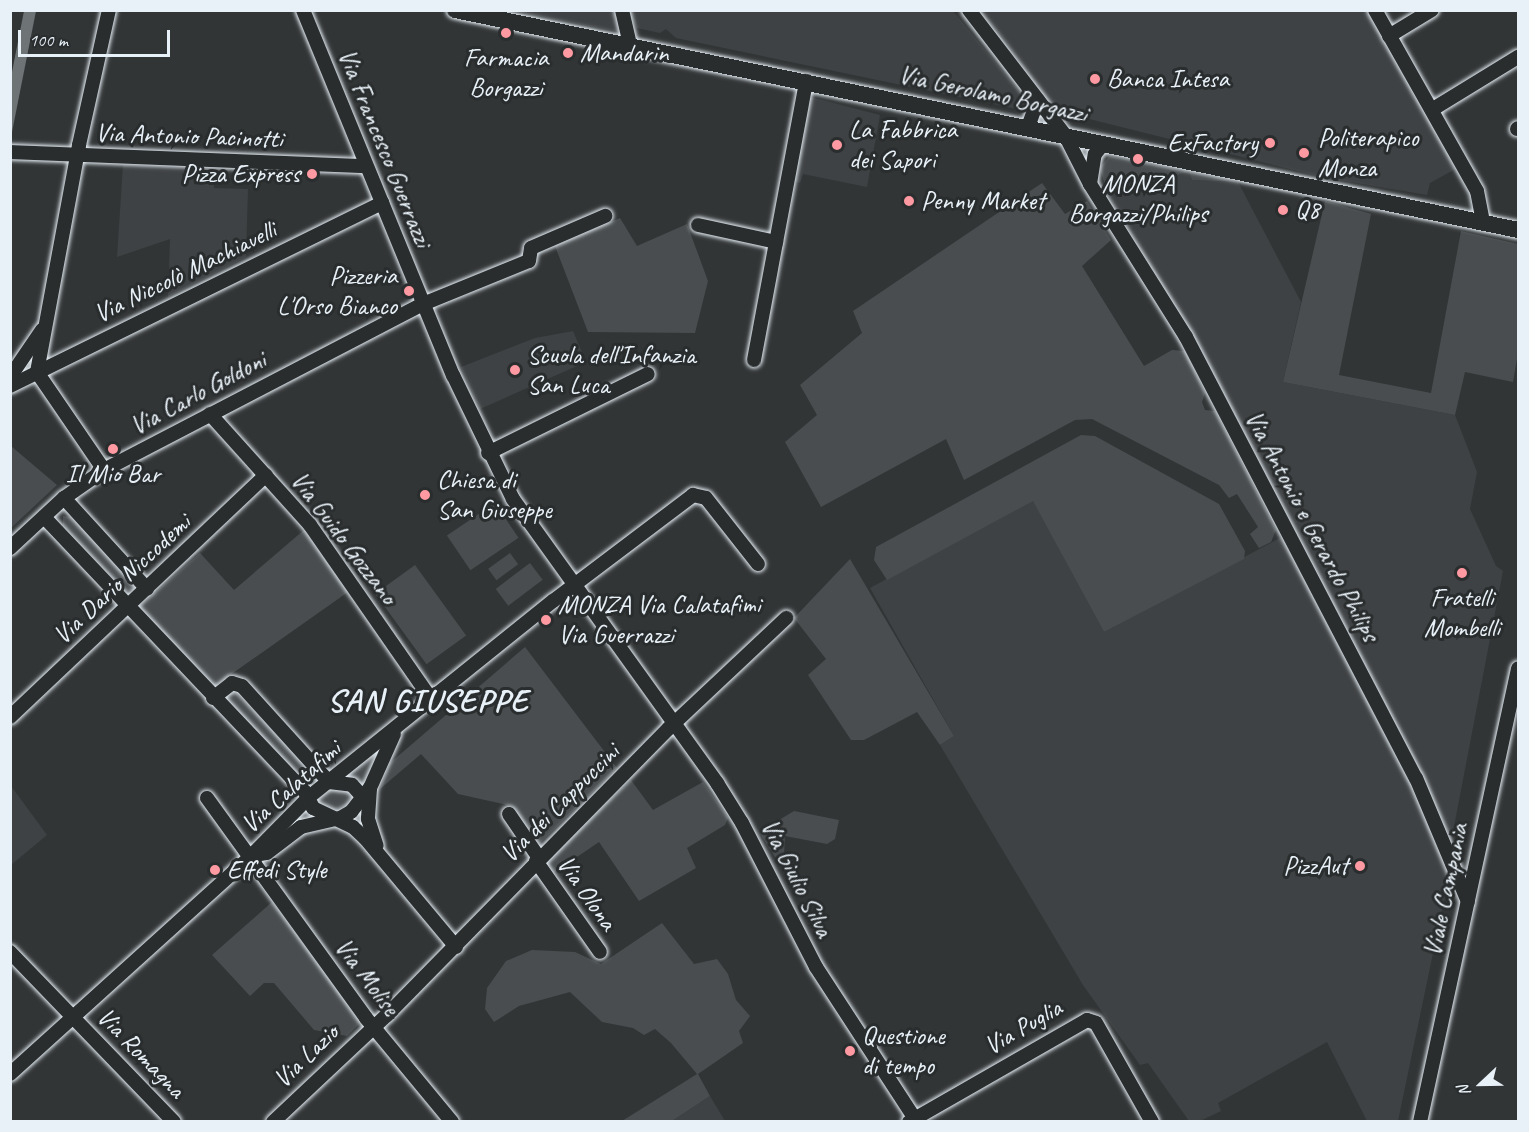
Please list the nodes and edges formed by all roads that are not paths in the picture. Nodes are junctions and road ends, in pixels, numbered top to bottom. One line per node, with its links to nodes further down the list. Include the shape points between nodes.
1 (109, 10): 18 (street)
2 (303, 10): 19 (street, Via Francesco Guerrazzi)
3 (456, 10): 9 (main road, Via Gerolamo Borgazzi)
4 (622, 10): 9 (street)
5 (969, 10): 12 (street, Via Antonio e Gerardo Philips)
6 (1375, 10): 8 (street)
7 (1432, 10): 8 (street)
8 (1389, 36): 13 (street)
9 (630, 45): 11 (main road, Via Gerolamo Borgazzi)
10 (1518, 57): 13 (street)
11 (806, 81): 14 (main road, Via Gerolamo Borgazzi); 26 (street)
12 (1038, 100): 14 (street); 15 (street, Via Antonio e Gerardo Philips)
13 (1433, 109): 23 (street, via 1477,191)
14 (1028, 128): 15 (main road, Via Gerolamo Borgazzi)
15 (1065, 135): 16 (main road, Via Gerolamo Borgazzi); 20 (street, Via Antonio e Gerardo Philips)
16 (1103, 144): 20 (street, via 1095,154); 23 (main road, Via Gerolamo Borgazzi)
17 (10, 152): 18 (street, Via Antonio Pacinotti)
18 (77, 155): 19 (street, Via Antonio Pacinotti); 28 (street)
19 (366, 166): 21 (street, Via Francesco Guerrazzi)
20 (1090, 184): 61 (street, Via Antonio e Gerardo Philips, via 1186,337 1293,538 1416,778)
21 (382, 203): 27 (street, Via Francesco Guerrazzi); 30 (street, Via Niccolò Machiavelli)
22 (605, 216): 27 (street, via 531,248 529,261)
23 (1483, 222): 25 (main road, Via Gerolamo Borgazzi)
24 (698, 225): 26 (street)
25 (1518, 230)
26 (776, 242): 29 (street)
27 (423, 304): 34 (street, Via Carlo Goldoni); 35 (street, Via Francesco Guerrazzi)
28 (43, 328): 30 (street); 32 (street)
29 (754, 360)
30 (37, 372): 33 (street, Via Niccolò Machiavelli); 36 (street)
31 (648, 374): 35 (street)
32 (10, 377)
33 (10, 386)
34 (210, 414): 36 (street, Via Carlo Goldoni); 37 (street, Via Guido Gozzano)
35 (488, 453): 42 (street, Via Francesco Guerrazzi, via 520,512)
36 (104, 470): 38 (street, Via Carlo Goldoni)
37 (266, 475): 43 (street, Via Dario Niccodemi); 48 (street, Via Guido Gozzano, via 310,525)
38 (64, 498): 39 (street, Via Carlo Goldoni); 43 (street)
39 (45, 517): 40 (street, Via Carlo Goldoni); 44 (street)
40 (10, 548)
41 (758, 564): 42 (street, via 698,493)
42 (572, 585): 48 (street, Via Calatafimi); 50 (street, Via Francesco Guerrazzi)
43 (147, 590): 44 (street, Via Dario Niccodemi)
44 (129, 606): 47 (street); 49 (street, Via Dario Niccodemi)
45 (786, 618): 50 (street, Via dei Cappuccini)
46 (1518, 668): 61 (street, Viale Campania)
47 (213, 698): 52 (street, via 232,683 242,686); 54 (street)
48 (431, 699): 51 (street, Via Calatafimi)
49 (10, 717)
50 (675, 721): 59 (street, Via dei Cappuccini); 68 (street, Via Giulio Silva, via 742,823 807,952)
51 (401, 725): 52 (street, Via Calatafimi); 53 (street, Via Calatafimi, via 385,749)
52 (329, 782): 53 (street, via 352,785); 54 (street, Via Calatafimi)
53 (368, 796): 57 (street, Via Calatafimi, via 351,812); 60 (street, via 371,834)
54 (309, 797): 57 (street, via 315,810); 58 (street, Via Calatafimi)
55 (207, 798): 58 (street, Via Molise)
56 (509, 814): 59 (street)
57 (336, 819): 58 (street, Via Calatafimi, via 301,827 267,853); 60 (street, via 353,827)
58 (251, 856): 65 (street, Via Calatafimi); 66 (street, Via Molise)
59 (537, 860): 62 (street, Via dei Cappuccini); 64 (street, Via Olona)
60 (387, 863): 62 (street)
61 (1468, 902): 73 (street, Viale Campania)
62 (456, 947): 66 (street, Via dei Cappuccini)
63 (10, 952): 65 (street, Via Romagna)
64 (600, 952)
65 (74, 1018): 67 (street, Via Calatafimi); 69 (street, Via Romagna)
66 (373, 1025): 70 (street, Via Lazio); 71 (street, Via Molise)
67 (10, 1074)
68 (912, 1121): 72 (street, Via Puglia, via 1087,1020 1096,1023)
69 (174, 1122)
70 (273, 1122)
71 (452, 1122)
72 (1152, 1122)
73 (1420, 1122)

